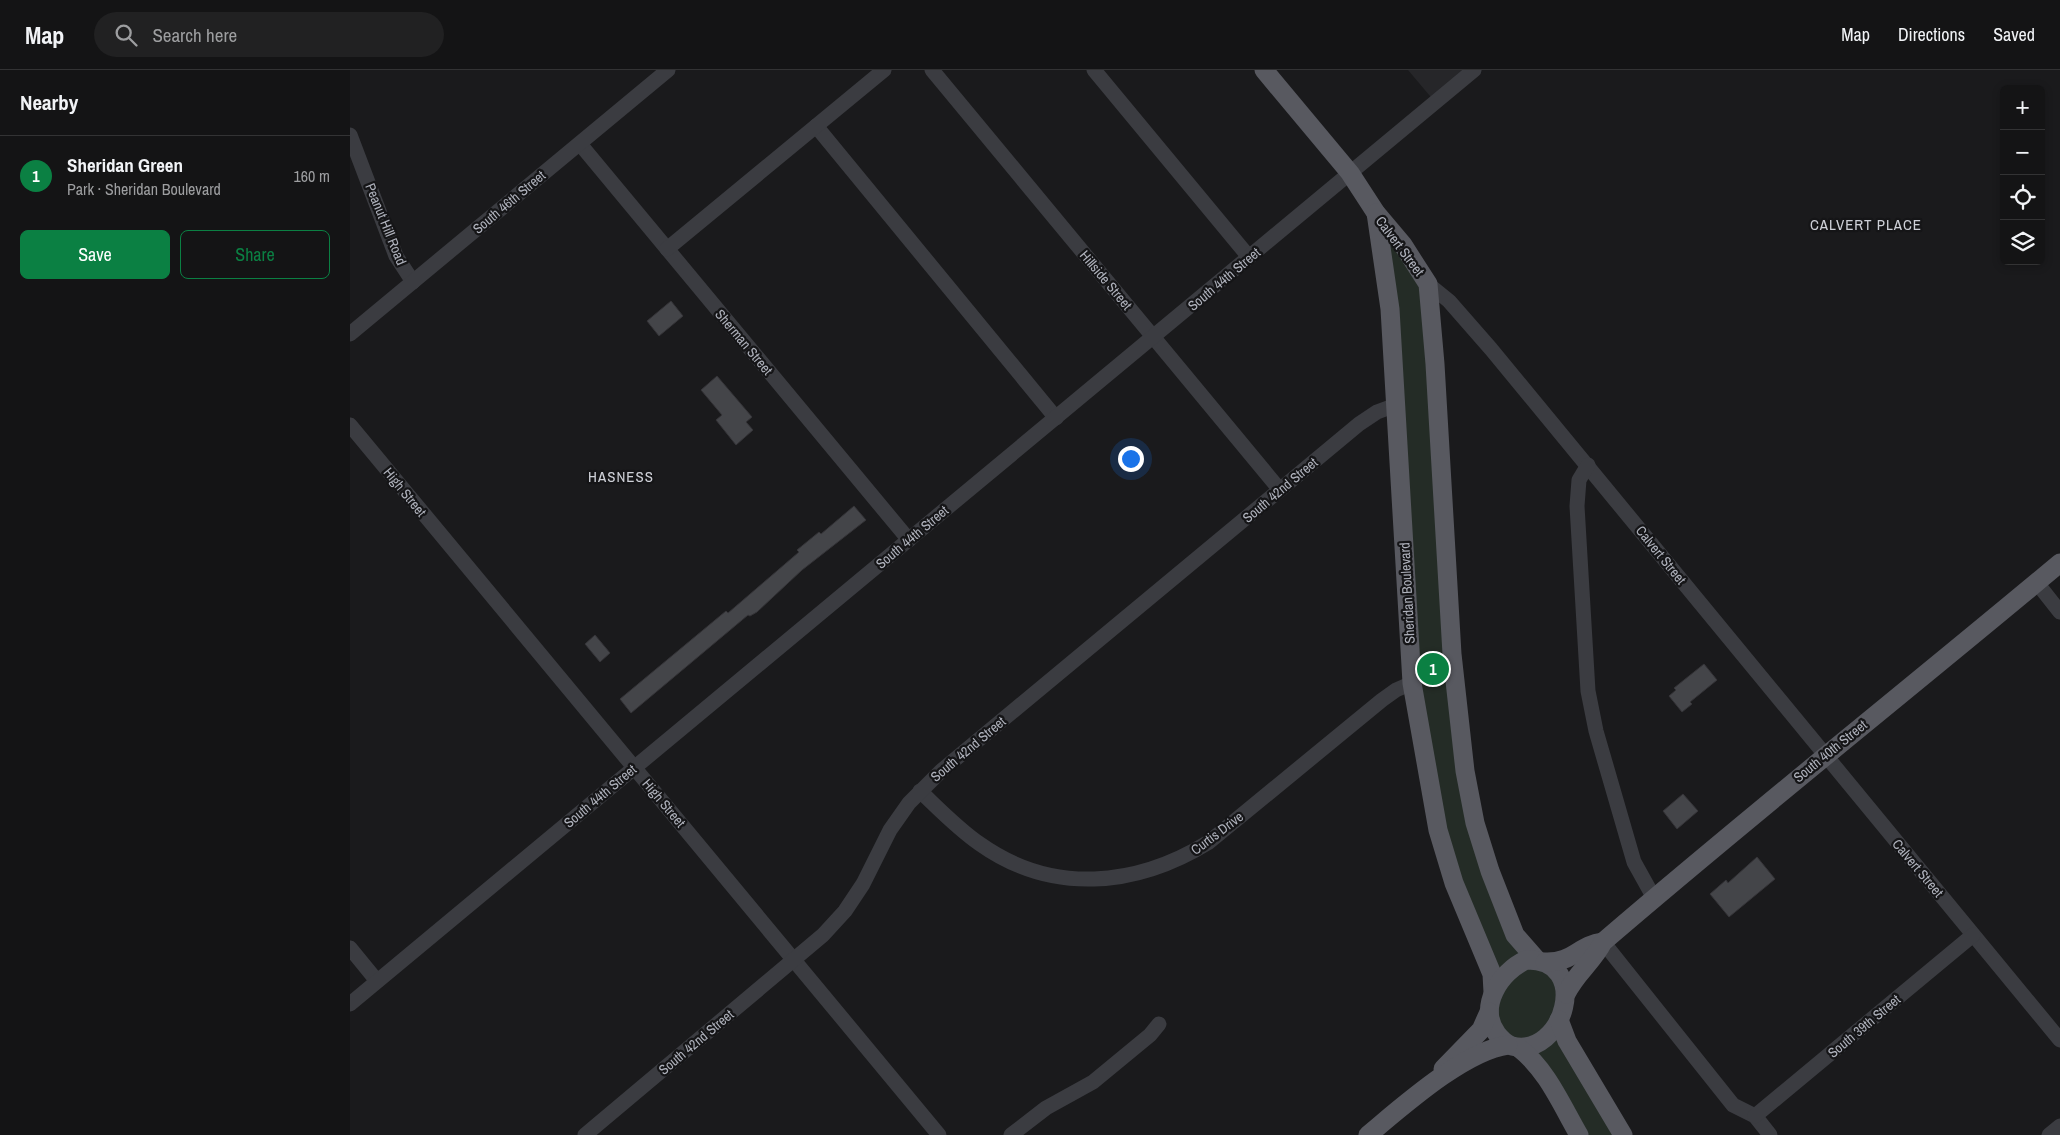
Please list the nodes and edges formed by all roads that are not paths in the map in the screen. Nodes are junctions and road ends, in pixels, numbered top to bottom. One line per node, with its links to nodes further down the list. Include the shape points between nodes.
1 (668, 70): 9 (street, South 46th Street)
2 (884, 70): 7 (street)
3 (932, 70): 17 (street, Hillside Street)
4 (1094, 70): 13 (street)
5 (1264, 70): 10 (main road, Calvert Street)
6 (1474, 70): 10 (street, South 44th Street)
7 (816, 126): 12 (street); 19 (street)
8 (350, 135): 14 (street, Peanut Hill Road, via 396,256)
9 (580, 144): 12 (street, Sherman Street); 14 (street, South 46th Street)
10 (1350, 173): 11 (main road, Calvert Street); 13 (street, South 44th Street)
11 (1376, 213): 15 (main road, Calvert Street, via 1403,245); 18 (main road, Sheridan Boulevard, via 1390,309)
12 (667, 249): 23 (street, Sherman Street)
13 (1249, 257): 17 (street, South 44th Street)
14 (413, 282): 16 (street, South 46th Street)
15 (1428, 284): 21 (street, Calvert Street, via 1460,313); 36 (main road, via 1452,654 1465,771 1475,823 1514,935)
16 (350, 334)
17 (1154, 337): 19 (street, South 44th Street); 22 (street, Hillside Street)
18 (1396, 405): 22 (street, South 42nd Street, via 1359,424); 27 (main road, Sheridan Boulevard)
19 (1056, 418): 23 (street, South 44th Street)
20 (350, 425): 29 (street, High Street)
21 (1588, 465): 28 (street, Calvert Street); 31 (street, via 1579,480 1577,506 1588,691 1604,765 1634,862)
22 (1280, 490): 30 (street, South 42nd Street)
23 (909, 540): 29 (street, South 44th Street)
24 (2060, 563): 25 (main road, South 40th Street)
25 (2037, 583): 26 (street); 28 (main road, South 40th Street)
26 (2060, 612)
27 (1412, 683): 30 (street, Curtis Drive, via 1382,700 1208,842 1161,868 1132,876 1077,879 1006,860 981,845); 38 (main road, Sheridan Boulevard, via 1438,830 1461,900 1492,974)
28 (1825, 755): 31 (main road, South 40th Street); 32 (street, Calvert Street)
29 (634, 768): 35 (street, High Street); 37 (street, South 44th Street)
30 (920, 791): 35 (street, South 42nd Street, via 890,830 845,910)
31 (1654, 898): 33 (main road, South 40th Street)
32 (1973, 935): 44 (street, Calvert Street); 47 (street, South 39th Street)
33 (1603, 942): 36 (main road, South 40th Street, via 1590,944 1559,962); 39 (main road, South 40th Street, via 1597,955 1575,976); 47 (street, via 1733,1104)
34 (350, 948): 37 (street)
35 (794, 960): 49 (street, South 42nd Street); 50 (street, High Street)
36 (1541, 961): 38 (main road, via 1526,960 1515,965); 39 (main road, via 1558,972)
37 (377, 981): 40 (street, South 44th Street)
38 (1493, 992): 41 (main road)
39 (1566, 994): 42 (main road)
40 (350, 1004)
41 (1489, 1012): 45 (main road, via 1494,1030); 46 (main road, via 1481,1030)
42 (1559, 1020): 45 (main road, via 1544,1039); 54 (main road, via 1567,1041)
43 (1159, 1024): 51 (street, via 1093,1082 1046,1108)
44 (2060, 1040)
45 (1514, 1046): 46 (main road, via 1485,1051); 53 (main road, via 1535,1060)
46 (1431, 1084): 52 (main road)
47 (1755, 1116): 55 (street)
48 (2060, 1126): 56 (street)
49 (585, 1135)
50 (939, 1135)
51 (1011, 1135)
52 (1368, 1135)
53 (1579, 1135)
54 (1622, 1135)
55 (1770, 1135)
56 (2049, 1135)

